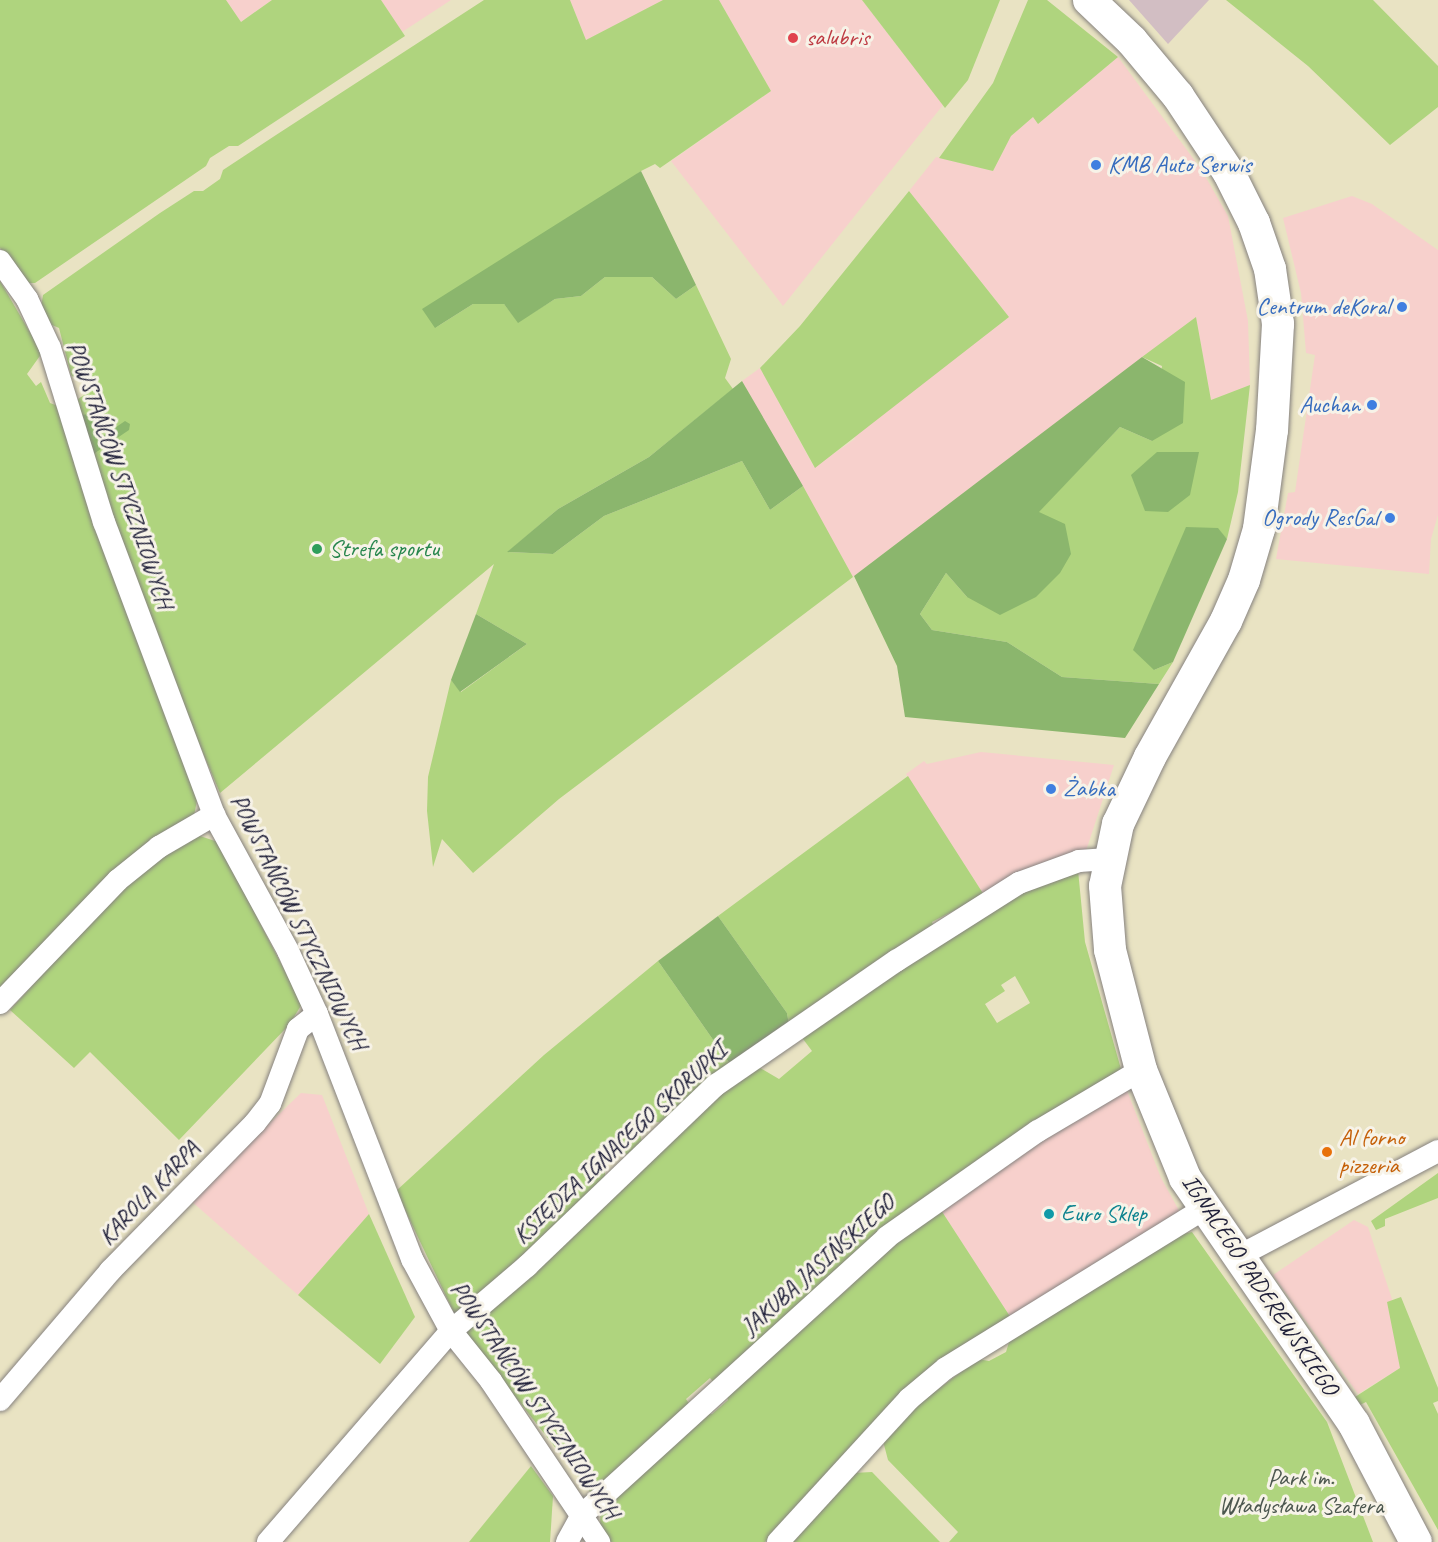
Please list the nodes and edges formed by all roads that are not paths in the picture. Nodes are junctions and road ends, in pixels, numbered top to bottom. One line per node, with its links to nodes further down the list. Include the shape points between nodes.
1 (1089, 0): 4 (street, IGNACEGO PADEREWSKIEGO, via 1178,96 1229,173 1254,223 1270,269 1278,324 1266,485 1244,580 1226,621 1133,790)
2 (0, 261): 3 (street, POWSTAŃCÓW STYCZNIOWYCH, via 27,299 50,348 104,522)
3 (214, 815): 5 (street, via 159,848 118,880); 6 (street, POWSTAŃCÓW STYCZNIOWYCH, via 288,951)
4 (1108, 860): 7 (street, IGNACEGO PADEREWSKIEGO, via 1105,905 1110,950); 11 (street, KSIĘDZA IGNACEGO SKORUPKI, via 1079,861 1020,883 756,1054 716,1085 527,1266)
5 (0, 1003)
6 (317, 1014): 11 (street, POWSTAŃCÓW STYCZNIOWYCH, via 412,1259); 12 (street, KAROLA KARPA, via 298,1029 270,1104 255,1123 110,1271)
7 (1140, 1070): 9 (street, IGNACEGO PADEREWSKIEGO, via 1168,1144); 13 (street, JAKUBA JASIŃSKIEGO, via 1038,1131 921,1210)
8 (1438, 1151): 10 (street)
9 (1203, 1209): 10 (street, IGNACEGO PADEREWSKIEGO); 17 (street, via 946,1368 909,1399)
10 (1237, 1257): 18 (street, IGNACEGO PADEREWSKIEGO, via 1354,1424)
11 (452, 1331): 13 (street, POWSTAŃCÓW STYCZNIOWYCH, via 491,1381); 14 (street, KSIĘDZA IGNACEGO SKORUPKI)
12 (0, 1400)
13 (582, 1515): 15 (street, JAKUBA JASIŃSKIEGO); 16 (street, POWSTAŃCÓW STYCZNIOWYCH)
14 (268, 1542)
15 (567, 1542)
16 (599, 1542)
17 (778, 1542)
18 (1416, 1542)

